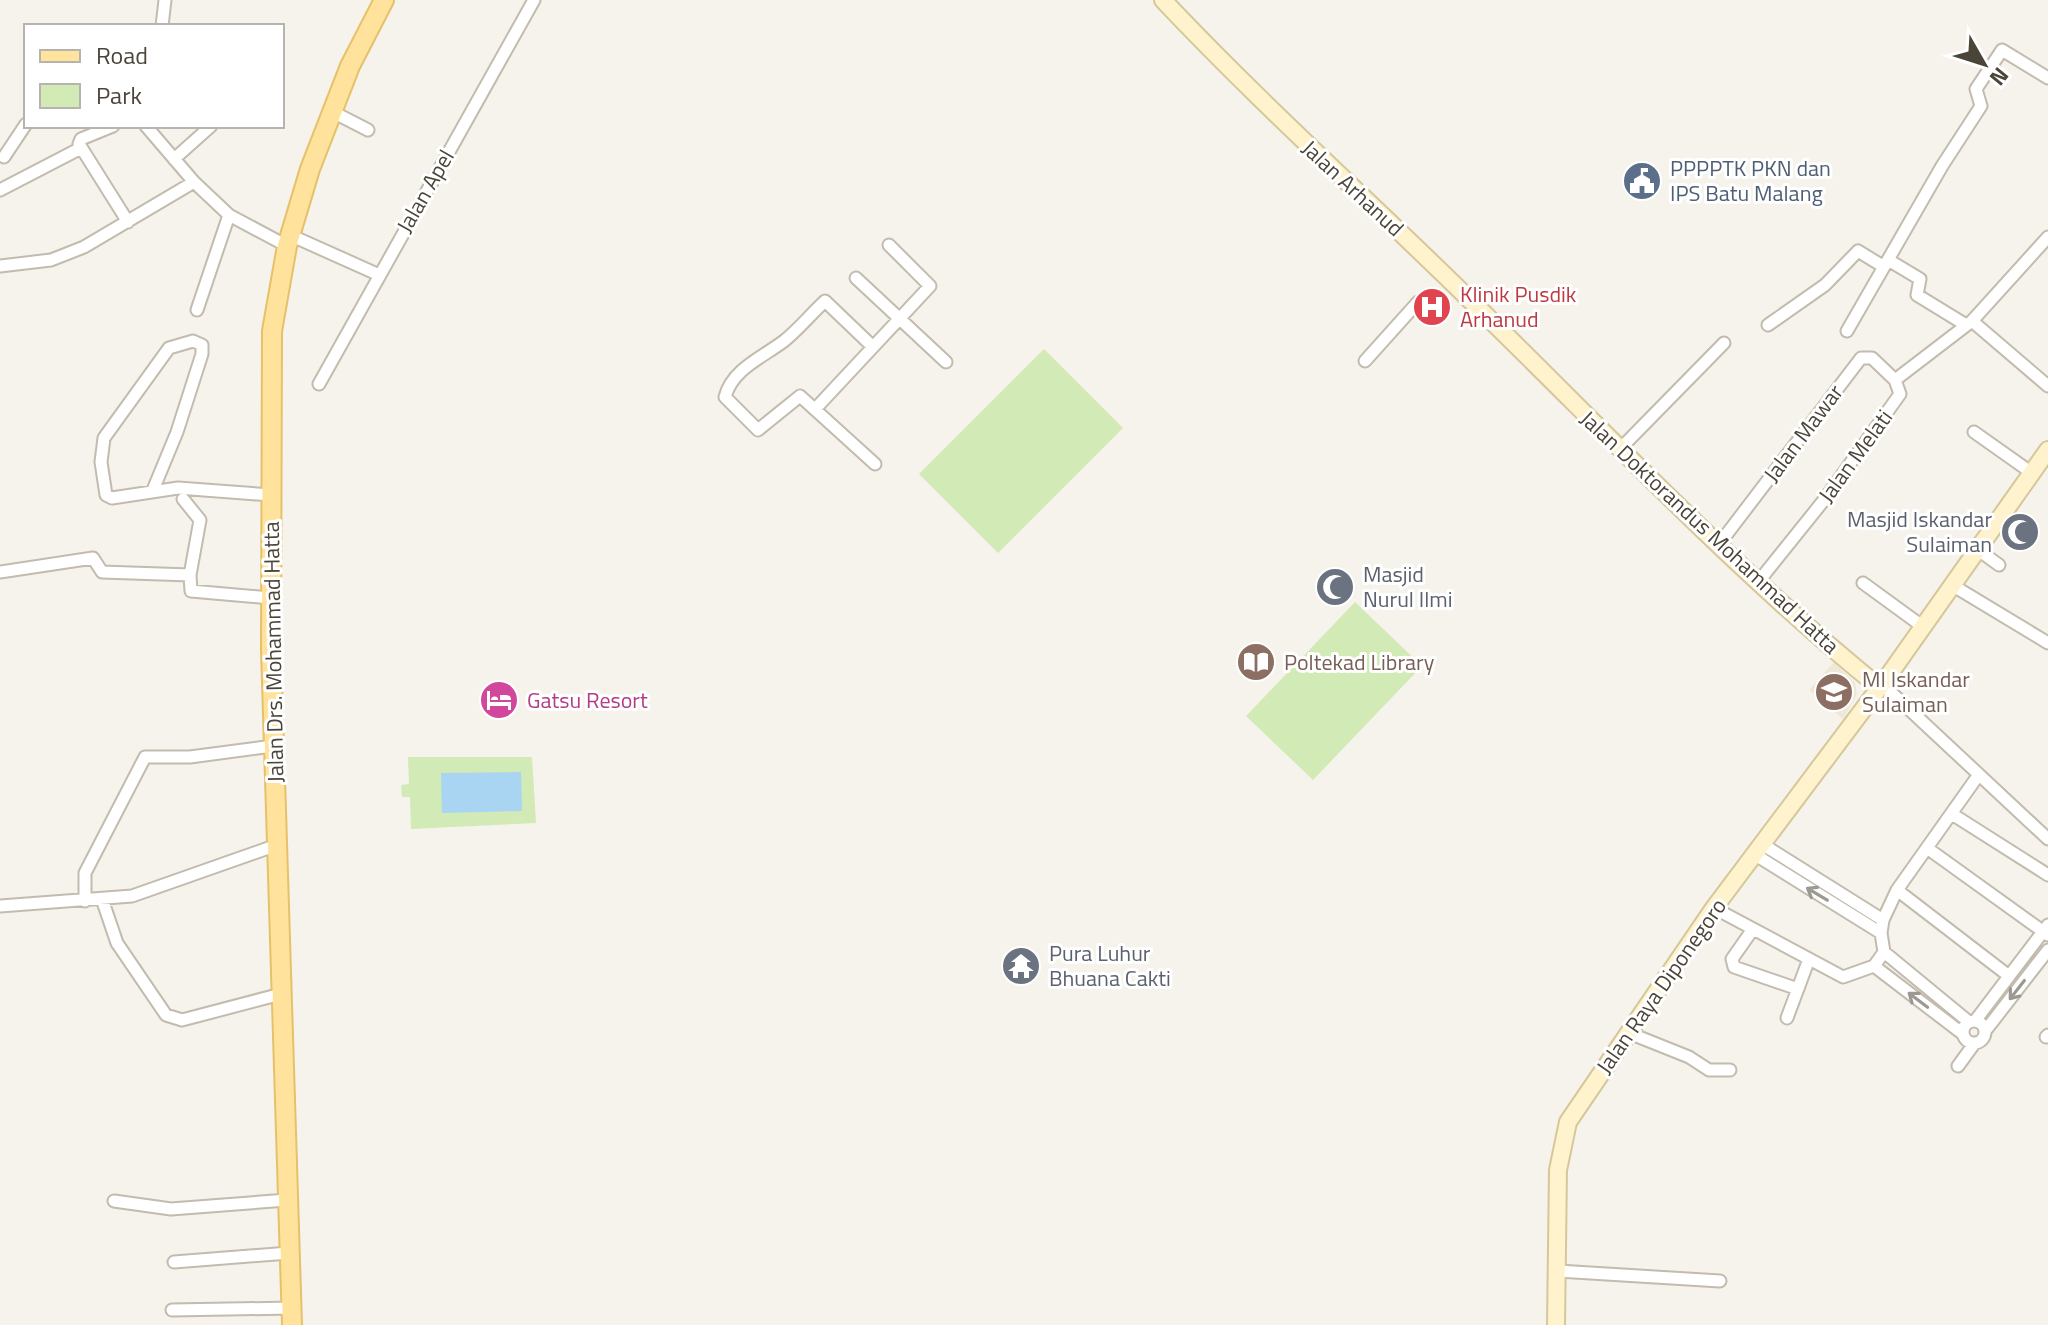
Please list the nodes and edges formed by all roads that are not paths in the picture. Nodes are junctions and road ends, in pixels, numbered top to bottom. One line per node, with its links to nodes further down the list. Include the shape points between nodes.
1 (165, 0): 5 (street)
2 (384, 0): 7 (main road, Jalan Drs. Mohammad Hatta)
3 (534, 0): 25 (street, Jalan Apel)
4 (1163, 0): 37 (street, Jalan Arhanud)
5 (162, 24)
6 (2048, 78): 23 (street, via 2002,50 1976,89 1981,106)
7 (331, 111): 12 (street); 21 (main road, Jalan Drs. Mohammad Hatta)
8 (24, 127): 14 (street)
9 (108, 128): 13 (street, via 81,139)
10 (148, 128): 15 (street)
11 (209, 128): 15 (street)
12 (368, 130)
13 (81, 148): 17 (street); 19 (street)
14 (4, 157)
15 (174, 159): 16 (street)
16 (194, 182): 18 (street); 19 (street)
17 (0, 190)
18 (232, 217): 21 (street); 28 (street)
19 (128, 222): 24 (street, via 51,260)
20 (2048, 237): 30 (street, Jalan Melati)
21 (289, 240): 25 (street); 49 (main road, Jalan Drs. Mohammad Hatta, via 272,331)
22 (889, 245): 29 (street, via 930,286)
23 (1890, 261): 30 (street, via 1921,281 1917,295); 31 (street, via 1881,265 1858,251 1825,285); 32 (street)
24 (0, 266)
25 (377, 274): 39 (street, Jalan Apel)
26 (856, 278): 29 (street)
27 (1418, 302): 35 (street)
28 (197, 310)
29 (899, 319): 34 (street); 36 (street)
30 (1969, 323): 38 (street, Jalan Melati); 40 (street)
31 (1768, 325)
32 (1847, 331)
33 (1724, 343): 43 (street)
34 (873, 347): 41 (street); 41 (street, via 825,301 781,344 757,357 725,393 758,430 795,397)
35 (1365, 361)
36 (946, 362)
37 (1543, 374): 43 (street, Jalan Doktorandus Mohammad Hatta)
38 (1895, 380): 50 (street, Jalan Mawar, via 1872,358 1861,358); 55 (street, Jalan Melati, via 1900,394)
39 (319, 384)
40 (2048, 386)
41 (817, 407): 45 (street)
42 (1974, 432): 46 (street)
43 (1621, 448): 50 (street, Jalan Doktorandus Mohammad Hatta)
44 (2048, 450): 46 (street, Jalan Raya Diponegoro)
45 (875, 464)
46 (2032, 473): 51 (street, Jalan Raya Diponegoro)
47 (158, 490): 47 (street, via 106,495 102,441 169,348 199,342 194,380); 48 (street)
48 (180, 494): 49 (street); 54 (street, via 200,520)
49 (271, 495): 58 (main road, Jalan Drs. Mohammad Hatta)
50 (1720, 543): 55 (street, Jalan Doktorandus Mohammad Hatta)
51 (1977, 549): 52 (street); 57 (street, Jalan Raya Diponegoro)
52 (1999, 565)
53 (0, 572): 54 (street, via 93,558 102,572)
54 (190, 575): 58 (street, via 191,591)
55 (1759, 581): 61 (street, Jalan Doktorandus Mohammad Hatta)
56 (1863, 583): 59 (street)
57 (1952, 585): 59 (street, Jalan Raya Diponegoro); 60 (street)
58 (270, 598): 62 (main road, Jalan Drs. Mohammad Hatta)
59 (1922, 626): 61 (street, Jalan Raya Diponegoro)
60 (2048, 643)
61 (1880, 686): 65 (street); 68 (street, Jalan Raya Diponegoro)
62 (273, 746): 66 (main road, Jalan Drs. Mohammad Hatta); 72 (street, via 145,757 85,873)
63 (1975, 780): 64 (street)
64 (1952, 814): 67 (street); 69 (street)
65 (2048, 839)
66 (277, 845): 71 (street, via 152,891); 84 (main road, Jalan Drs. Mohammad Hatta)
67 (1927, 848): 70 (street); 77 (street)
68 (1758, 849): 74 (street, Jalan Raya Diponegoro); 75 (street)
69 (2048, 875)
70 (1897, 890): 75 (street); 82 (street)
71 (102, 899): 72 (street); 84 (street, via 117,943 173,1019)
72 (85, 901): 73 (street)
73 (0, 906)
74 (1714, 908): 76 (street); 88 (street, Jalan Raya Diponegoro)
75 (1882, 926): 79 (street)
76 (1753, 929): 80 (street); 83 (street, via 1732,959 1734,967)
77 (2046, 931): 82 (street)
78 (2048, 950): 87 (street, one-way to 87)
79 (1884, 952): 81 (street); 86 (street)
80 (1809, 959): 81 (street, via 1843,977); 83 (street)
81 (1874, 966): 89 (street, one-way to 81)
82 (2009, 976): 86 (street)
83 (1798, 989): 85 (street)
84 (281, 994): 93 (main road, Jalan Drs. Mohammad Hatta)
85 (1787, 1018)
86 (1972, 1022): 87 (street); 89 (street)
87 (1986, 1030): 90 (street, via 1982,1041)
88 (1629, 1033): 92 (street, via 1709,1070); 97 (street, Jalan Raya Diponegoro, via 1564,1131 1557,1187)
89 (1963, 1034): 90 (street)
90 (1974, 1044): 91 (street)
91 (1958, 1066)
92 (1730, 1070)
93 (287, 1200): 94 (street, via 171,1209); 95 (main road, Jalan Drs. Mohammad Hatta)
94 (114, 1201)
95 (289, 1253): 96 (street); 100 (main road, Jalan Drs. Mohammad Hatta)
96 (174, 1262)
97 (1558, 1271): 98 (street); 101 (street, Jalan Raya Diponegoro)
98 (1720, 1281)
99 (172, 1310): 100 (street)
100 (292, 1316)
101 (1556, 1325)

